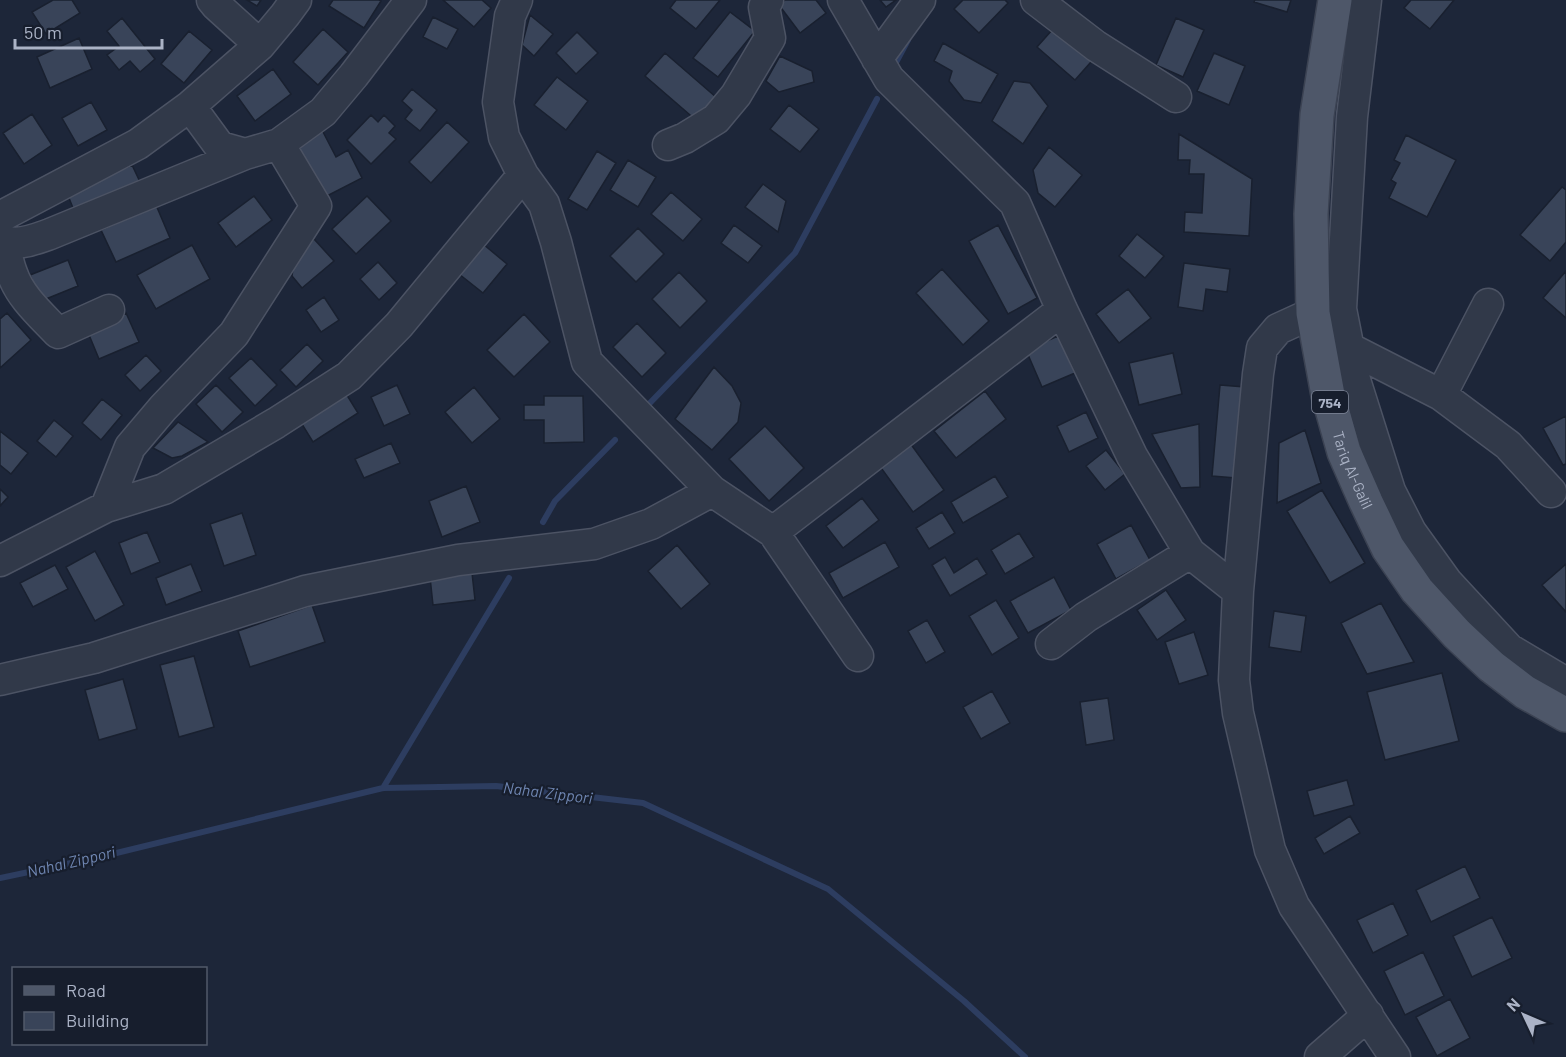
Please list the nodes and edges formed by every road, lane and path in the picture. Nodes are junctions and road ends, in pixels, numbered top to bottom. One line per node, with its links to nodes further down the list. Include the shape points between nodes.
1 (212, 0): 11 (street)
2 (296, 0): 11 (street)
3 (411, 0): 15 (street, via 323,112)
4 (518, 0): 18 (street, via 510,16 498,102 504,137)
5 (768, 0): 16 (street, via 764,7 771,38 736,95 716,119)
6 (843, 0): 12 (street)
7 (920, 0): 12 (street)
8 (1036, 0): 13 (street, via 1095,46)
9 (1335, 0): 23 (main road, Tariq Al-Galil / 754, via 1317,126 1311,214)
10 (1366, 0): 24 (street, via 1352,117 1341,309)
11 (260, 45): 14 (street)
12 (877, 59): 22 (street, via 889,79 1015,203)
13 (1176, 97)
14 (190, 106): 17 (street, via 220,147); 19 (street)
15 (279, 144): 17 (street); 28 (street, via 316,206 234,334 130,447)
16 (668, 145)
17 (245, 154): 19 (street, via 24,243)
18 (523, 175): 26 (street, via 544,204 586,362); 28 (street, via 399,325 349,376 164,489)
19 (1, 232): 21 (street, via 20,291 58,333)
20 (1488, 304): 25 (street)
21 (110, 310)
22 (1062, 310): 29 (street); 30 (street, via 1132,456)
23 (1313, 313): 32 (street, via 1278,329 1262,348); 37 (main road, Tariq Al-Galil / 754, via 1328,395 1344,452 1388,548 1417,590 1491,666 1525,692)
24 (1349, 348): 25 (street); 36 (street, via 1355,380 1390,491 1411,532 1447,582 1509,648)
25 (1441, 395): 27 (street, via 1508,445)
26 (712, 491): 29 (street); 35 (street, via 651,524 594,544 458,560 305,591 94,658)
27 (1551, 492)
28 (106, 507): 31 (street)
29 (773, 532): 34 (street)
30 (1190, 553): 32 (street); 33 (street, via 1086,617)
31 (0, 561)
32 (1238, 591): 38 (street, via 1234,680 1238,713 1270,850 1294,906)
33 (1051, 644)
34 (858, 656)
35 (0, 680)
36 (1566, 683)
37 (1566, 715)
38 (1368, 1015): 39 (street); 40 (street)
39 (1320, 1057)
40 (1395, 1057)

